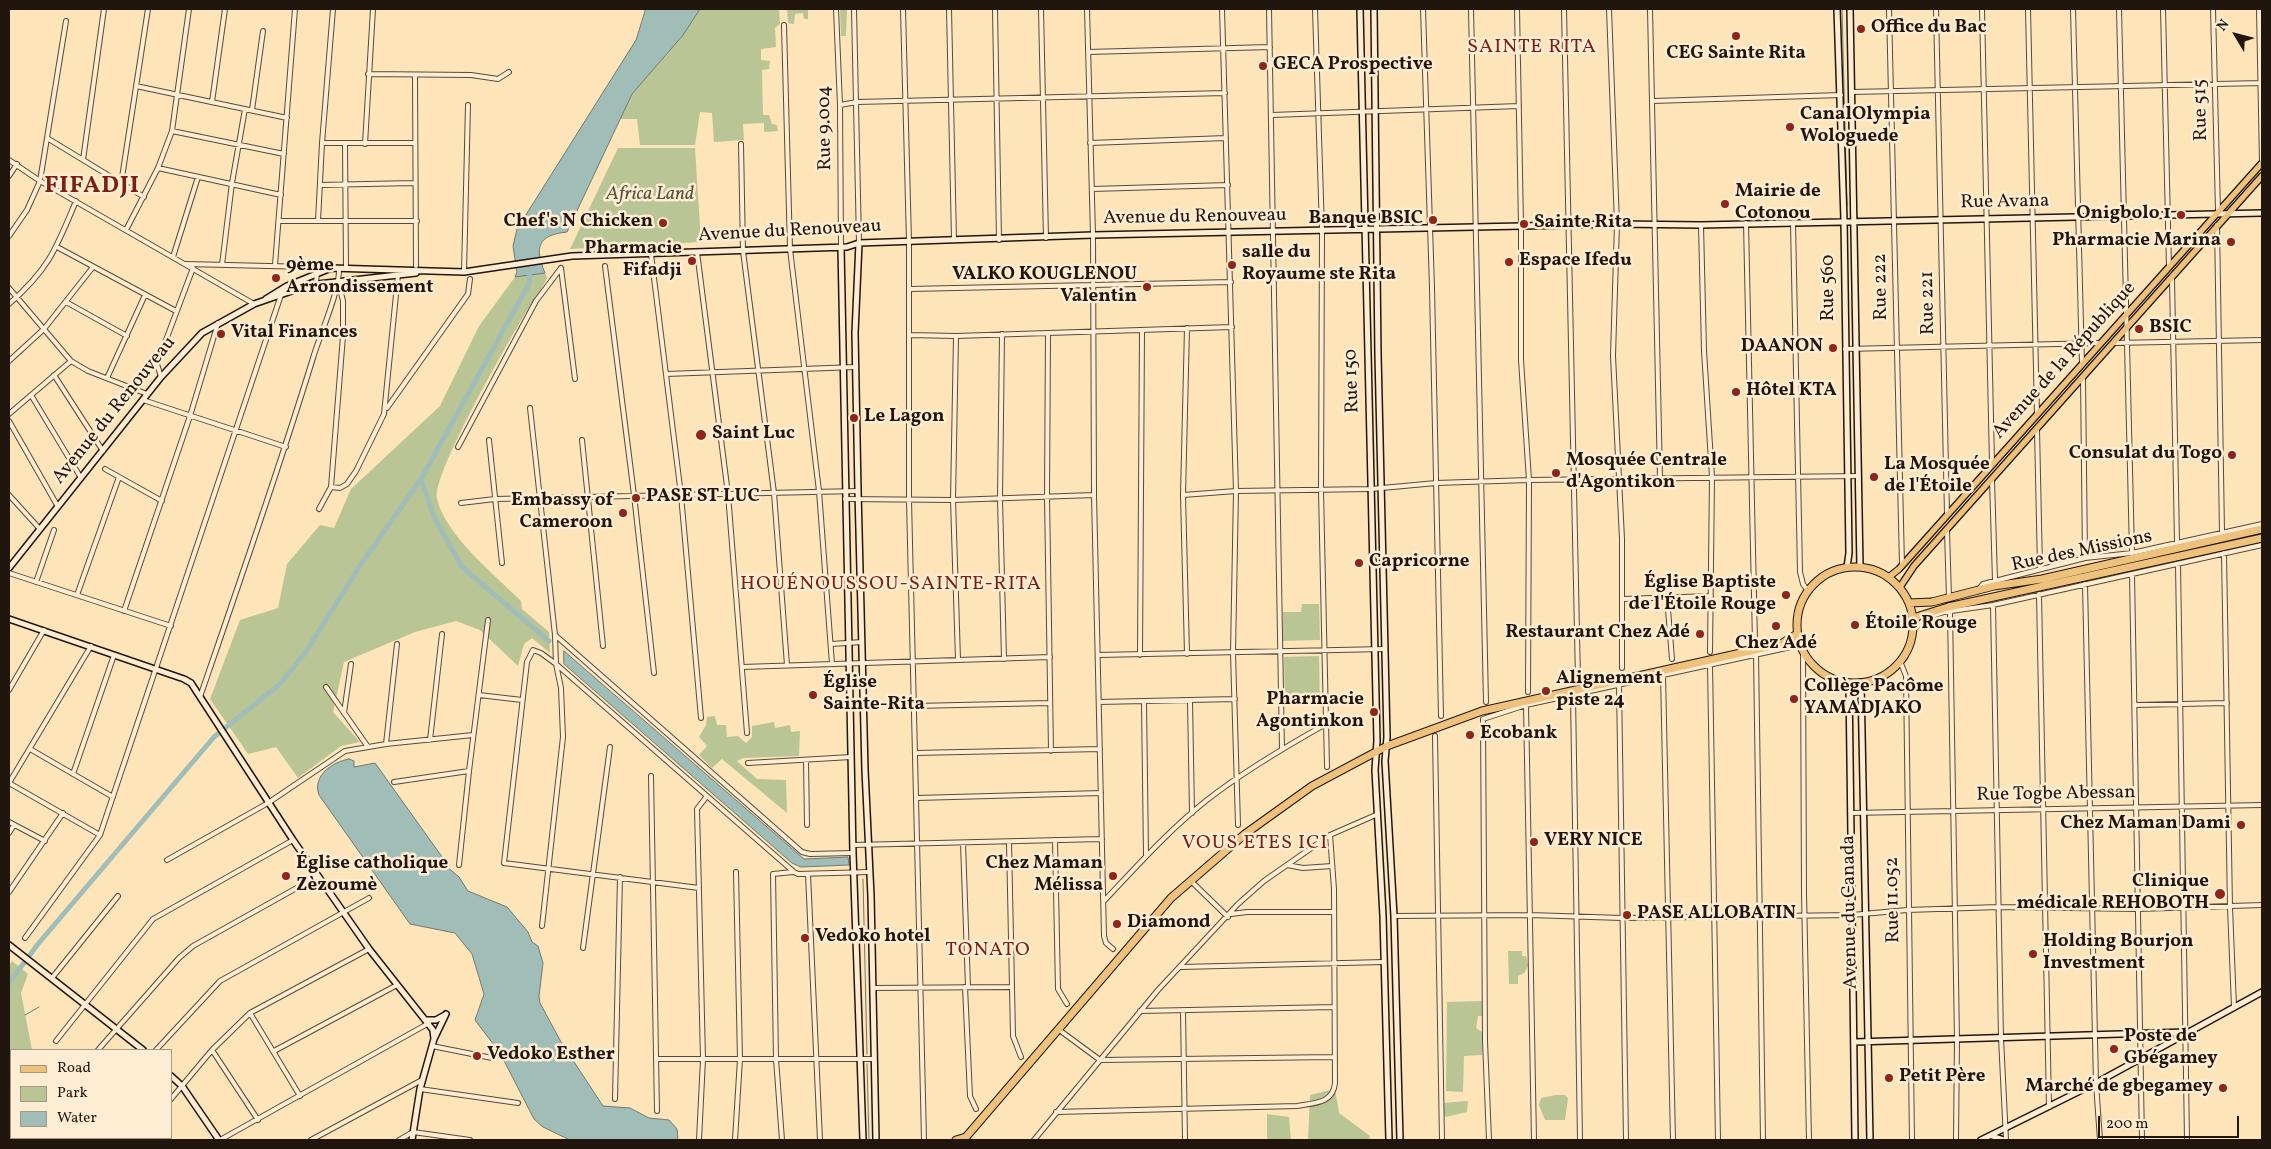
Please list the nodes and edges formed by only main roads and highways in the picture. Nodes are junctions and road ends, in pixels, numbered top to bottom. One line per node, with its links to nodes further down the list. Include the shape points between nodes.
1 (1360, 9): 12 (main road, Rue 150)
2 (1374, 9): 13 (main road, Rue 150)
3 (1837, 9): 10 (main road, Rue 560)
4 (1850, 9): 11 (main road, Rue 560)
5 (2262, 163): 7 (main road, Avenue de la République)
6 (2262, 176): 9 (main road, Avenue de la République)
7 (2217, 213): 9 (main road, Rue Avana); 11 (main road, Rue Avana); 25 (main road, Avenue de la République)
8 (2262, 213): 9 (main road, Rue Avana)
9 (2228, 214): 26 (main road, Avenue de la République, via 1906,575)
10 (1844, 220): 11 (main road, Rue Avana); 13 (main road, Avenue du Renouveau); 22 (main road, Rue 560)
11 (1854, 220): 23 (main road, Rue 560)
12 (1366, 230): 13 (main road, Avenue du Renouveau); 14 (main road, Avenue du Renouveau); 19 (main road, Rue 150)
13 (1376, 230): 18 (main road, Rue 150)
14 (859, 243): 15 (main road, Avenue du Renouveau); 48 (main road, via 855,333 858,498)
15 (841, 247): 16 (main road, Avenue du Renouveau, via 548,259 464,272); 47 (main road, via 853,852)
16 (427, 272): 17 (main road, Avenue du Renouveau, via 316,283); 17 (main road, Avenue du Renouveau, via 339,268 317,272)
17 (266, 299): 24 (main road, Avenue du Renouveau, via 194,339)
18 (1378, 355): 19 (main road); 33 (main road, Rue 150)
19 (1366, 356): 34 (main road, Rue 150, via 1372,489)
20 (2262, 529): 27 (highway, Rue des Missions, via 2123,562 1924,603)
21 (2262, 538): 28 (highway, Rue des Missions, via 1948,607)
22 (1847, 567): 23 (highway); 30 (highway, via 1825,575 1808,591 1798,610)
23 (1860, 567): 25 (highway)
24 (9, 568)
25 (1889, 577): 26 (highway)
26 (1900, 587): 27 (highway)
27 (1909, 603): 28 (highway)
28 (1912, 618): 31 (highway, via 1909,644 1900,661 1883,675)
29 (9, 619): 37 (main road, via 188,681 344,913)
30 (1797, 634): 32 (highway, via 1812,664 1824,674); 33 (highway, via 1781,644 1482,711)
31 (1862, 682): 32 (highway); 41 (main road, Avenue du Canada)
32 (1849, 683): 40 (main road, Avenue du Canada)
33 (1387, 746): 34 (highway); 51 (main road, Rue 150)
34 (1376, 752): 49 (highway, via 1297,796 1190,880 1149,922 966,1137); 50 (main road, Rue 150)
35 (9, 945): 42 (main road)
36 (2262, 992): 38 (main road)
37 (428, 1021): 39 (main road); 39 (main road, via 438,1020 446,1014)
38 (2186, 1032): 41 (main road); 44 (main road)
39 (434, 1039): 46 (main road, via 422,1080)
40 (1855, 1042): 41 (main road); 52 (main road, Avenue du Canada)
41 (1868, 1042): 53 (main road, Avenue du Canada)
42 (142, 1049)
43 (172, 1077): 45 (main road, via 182,1086)
44 (1992, 1136): 54 (main road); 55 (main road)
45 (219, 1140)
46 (412, 1140)
47 (863, 1140)
48 (876, 1140)
49 (956, 1140)
50 (1389, 1140)
51 (1400, 1140)
52 (1855, 1140)
53 (1870, 1140)
54 (1983, 1140)
55 (2005, 1140)

